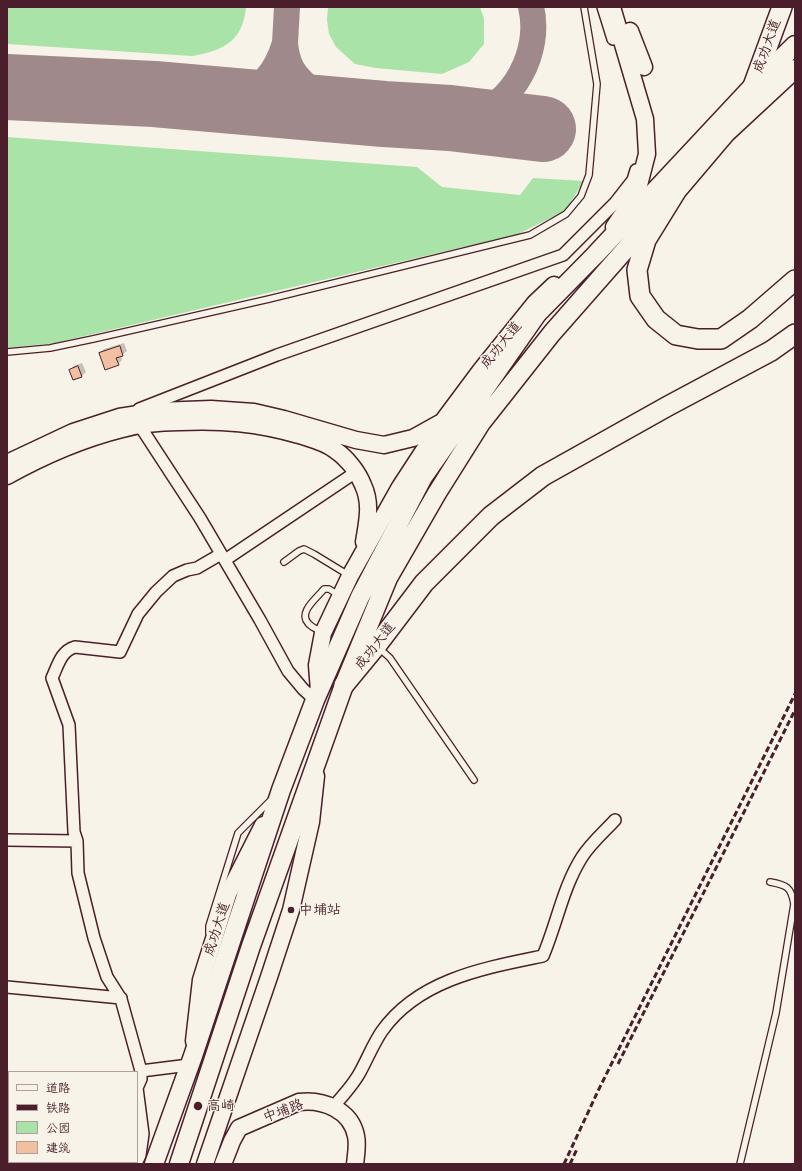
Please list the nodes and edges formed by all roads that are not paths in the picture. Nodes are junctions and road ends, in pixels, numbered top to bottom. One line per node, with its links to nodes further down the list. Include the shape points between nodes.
1 (584, 7): 14 (lane, via 597,84 589,175 581,196 566,214 530,235 269,299 50,348)
2 (603, 7): 15 (street, via 637,112 641,147 633,180 615,203 563,255 277,355)
3 (612, 7): 8 (main road, 成功大道)
4 (623, 7): 8 (main road, 成功大道)
5 (782, 7): 9 (highway, 成功大道)
6 (795, 45): 9 (main road)
7 (795, 70): 10 (main road, via 726,133)
8 (640, 73): 11 (main road, 成功大道, via 647,154 637,192)
9 (753, 86): 11 (main road)
10 (675, 193): 12 (highway, via 646,240 637,270 640,296 656,319 676,334 698,339 721,339 750,319); 28 (main road, via 552,333 481,423 436,493 388,578)
11 (596, 254): 16 (main road, 成功大道, via 561,279 535,303); 29 (main road, via 537,314 423,477 360,597)
12 (795, 280)
13 (795, 334): 27 (highway, 成功大道, via 771,351 543,476 491,516 424,583)
14 (7, 352)
15 (120, 417): 16 (main road, via 158,411 211,409 254,412 356,440 384,445 413,438); 18 (main road, via 73,432)
16 (443, 421): 21 (main road, 成功大道, via 400,486)
17 (140, 426): 19 (main road, via 159,422 211,420 267,427 319,441 336,450); 20 (main road, via 122,428 78,442); 22 (street)
18 (7, 463)
19 (356, 472): 21 (main road, via 364,486 369,510); 22 (street)
20 (7, 476)
21 (363, 552): 24 (main road, 成功大道)
22 (223, 557): 29 (street, via 288,671 303,689); 35 (street, via 174,576 156,592 138,614 120,652 75,647 66,651 60,658 52,678 69,725 74,832)
23 (284, 562): 24 (lane, via 304,549)
24 (350, 576): 25 (main road, 成功大道)
25 (340, 596): 26 (main road, 成功大道); 26 (lane, via 330,589 324,589 306,611 305,618 309,624)
26 (323, 633): 29 (main road, 成功大道, via 317,665)
27 (377, 645): 28 (highway, 成功大道); 31 (lane, via 390,658)
28 (344, 685): 30 (main road)
29 (317, 696): 32 (main road)
30 (318, 758): 43 (main road, via 311,822 295,895); 47 (main road, via 251,946)
31 (474, 780)
32 (282, 790): 39 (main road); 39 (main road, 成功大道, via 228,894 201,980)
33 (615, 820): 44 (street, via 589,848 576,868 543,956 471,972 437,986 419,997 393,1018 382,1031 350,1088)
34 (7, 840): 35 (street)
35 (77, 841): 38 (street, via 78,874 94,938 106,977)
36 (770, 882): 51 (lane, via 784,885 792,892 794,904 776,1013)
37 (7, 987): 38 (street)
38 (121, 998): 40 (street)
39 (191, 1060): 40 (street); 46 (main road)
40 (141, 1071): 41 (street)
41 (138, 1086)
42 (138, 1096): 46 (street, via 143,1134)
43 (228, 1098): 45 (main road); 48 (main road)
44 (333, 1107): 45 (main road, 中埔路, via 320,1102 299,1102); 50 (main road, 中埔路, via 343,1112 353,1127 357,1145)
45 (239, 1128): 49 (main road)
46 (142, 1160)
47 (179, 1164)
48 (205, 1164)
49 (223, 1164)
50 (355, 1164)
51 (740, 1164)

